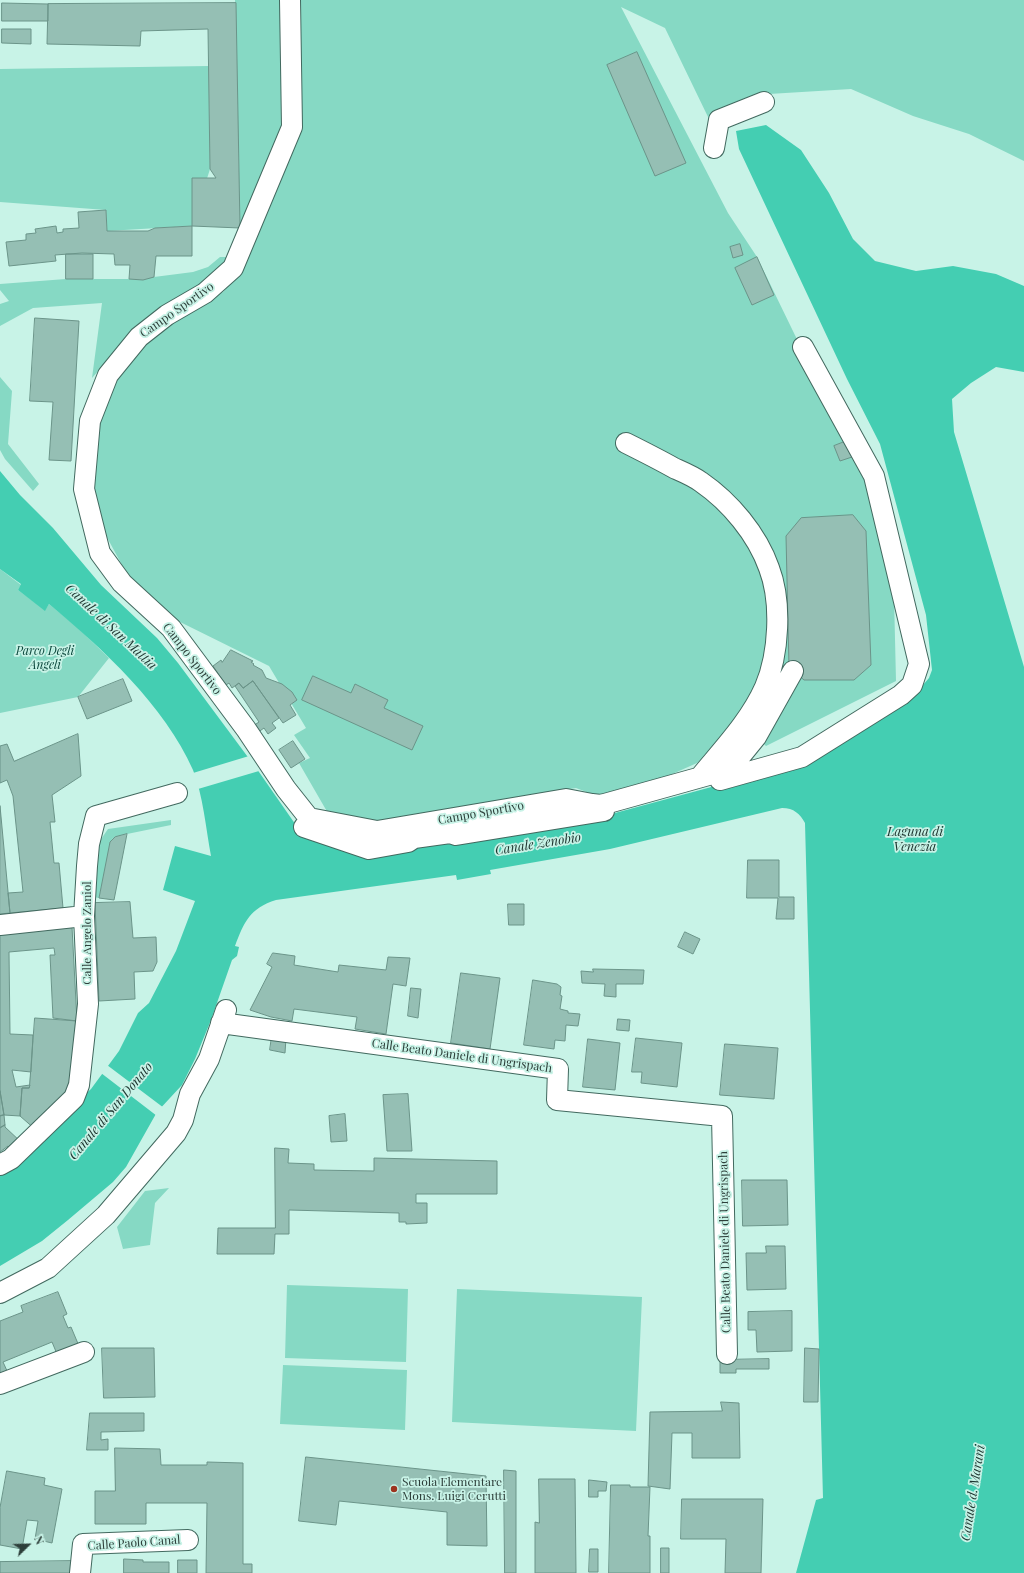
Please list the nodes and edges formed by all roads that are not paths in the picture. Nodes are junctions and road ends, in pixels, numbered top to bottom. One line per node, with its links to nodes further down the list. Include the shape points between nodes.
1 (290, 0): 8 (street, Campo Sportivo, via 292,126 233,268 205,293 167,315 139,337 108,375 90,421 84,489 100,553 122,583 171,628 246,729 259,758)
2 (764, 102): 3 (street, via 719,120)
3 (714, 148)
4 (803, 347): 8 (street, via 874,476 919,664 912,685 901,695 802,757 603,812 456,835 450,833 414,838 408,842 369,849 303,827 279,794)
5 (626, 443): 7 (street, via 700,481 718,495 750,532 769,569 774,586 777,629 765,687 743,724)
6 (794, 670): 7 (street, Campo Sportivo, via 756,737 730,769)
7 (700, 778): 8 (street, Campo Sportivo, via 602,805 566,799 378,831 309,818)
8 (286, 789)
9 (177, 793): 10 (street, Calle Angelo Zaniol, via 96,816 89,844)
10 (84, 916): 11 (street); 12 (street, Calle Angelo Zaniol, via 88,1004 87,1055 79,1085 74,1098 11,1159)
11 (0, 925)
12 (0, 1165)
13 (0, 1293): 15 (street, Calle Beato Daniele di Ungrispach, via 48,1268 137,1180 176,1133 177,1124 183,1120 190,1094 223,1017 558,1069 557,1100 722,1116)
14 (84, 1352): 16 (street)
15 (727, 1354)
16 (0, 1384)
17 (188, 1540): 18 (street, Calle Paolo Canal, via 83,1544)
18 (80, 1573)

